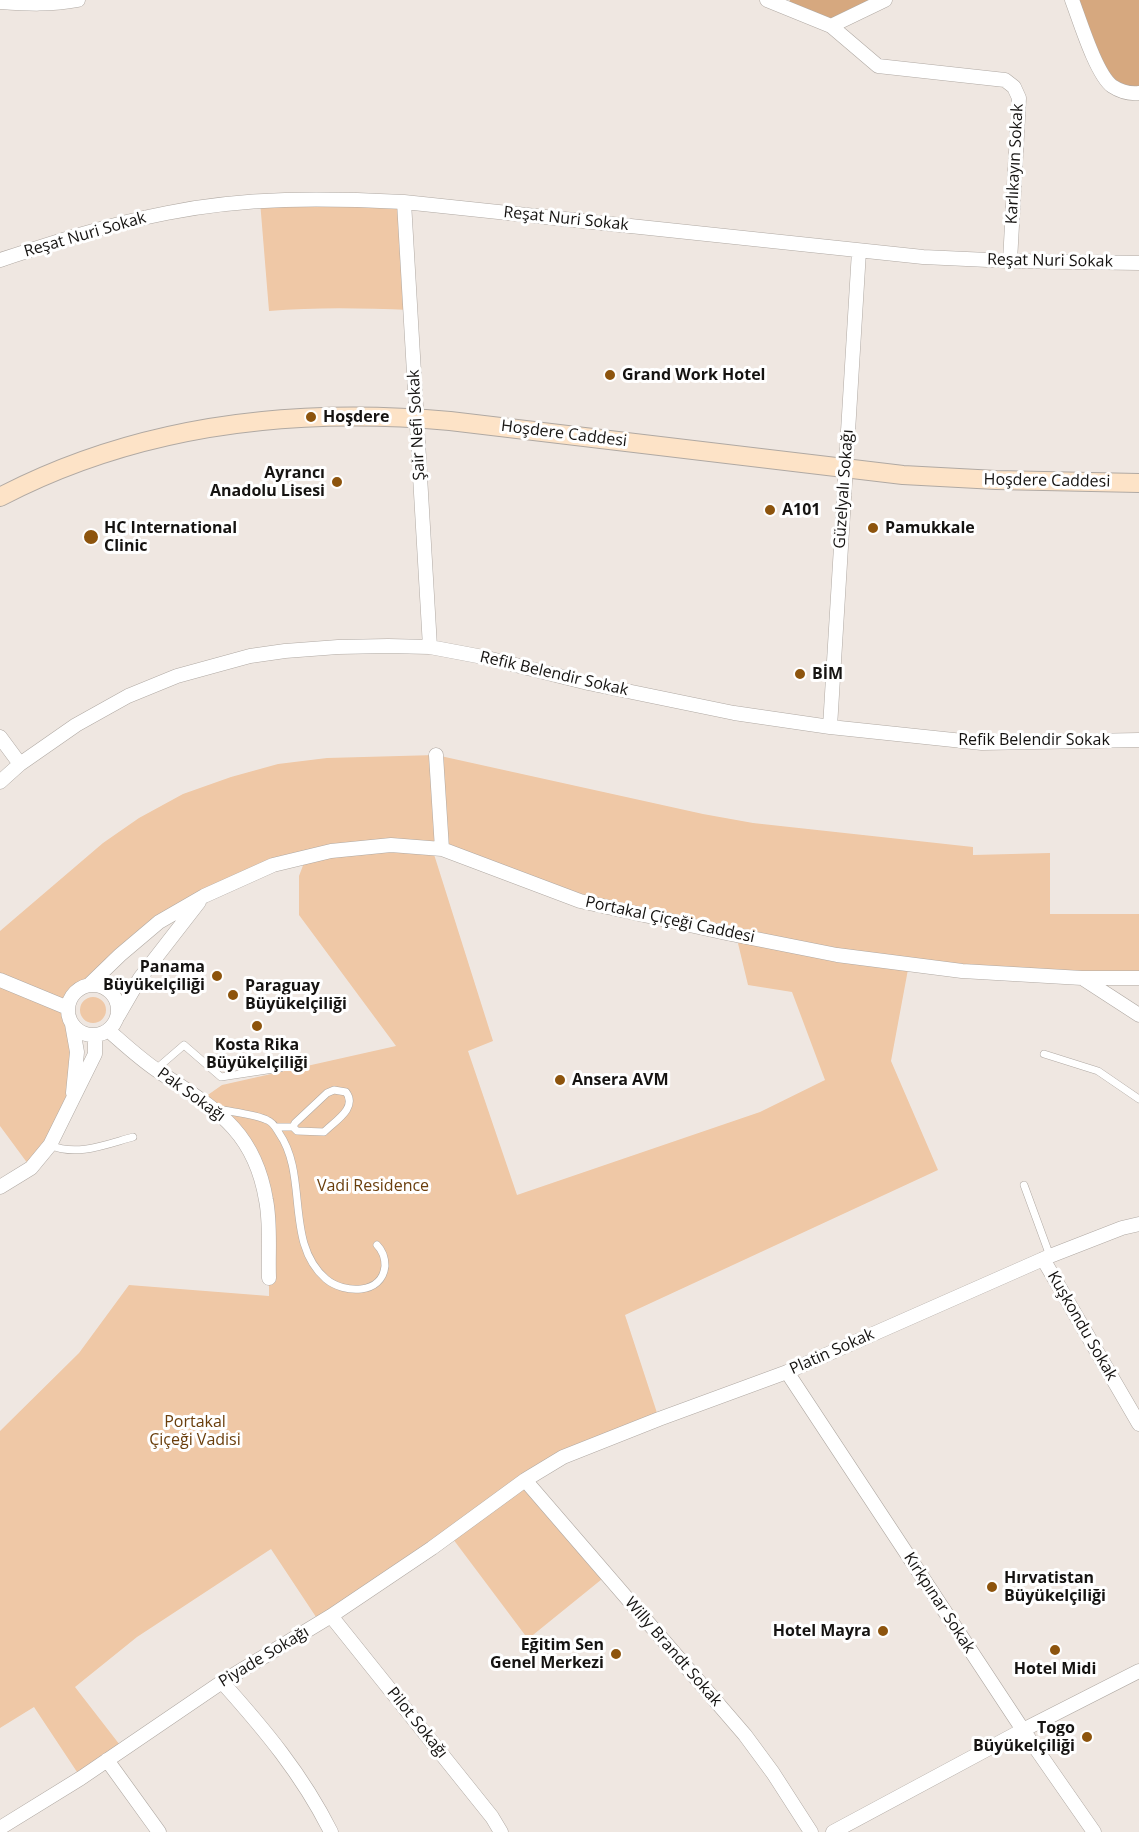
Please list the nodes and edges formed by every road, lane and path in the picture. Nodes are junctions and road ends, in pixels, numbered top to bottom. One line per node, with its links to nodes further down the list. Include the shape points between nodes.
1 (78, 0): 5 (street, via 31,5)
2 (767, 0): 6 (street, Karlıkayın Sokak)
3 (885, 0): 6 (street)
4 (1072, 0): 7 (street, via 1097,64 1110,85 1127,94)
5 (0, 2)
6 (831, 26): 11 (street, Karlıkayın Sokak, via 878,66 1005,80 1014,87 1019,98)
7 (1139, 93)
8 (404, 202): 9 (street, Reşat Nuri Sokak); 10 (street, Reşat Nuri Sokak, via 331,198 225,204 168,212 100,228); 13 (street, Şair Nefi Sokak)
9 (859, 251): 11 (street, Reşat Nuri Sokak); 14 (street, Güzelyalı Sokağı)
10 (0, 260)
11 (1010, 261): 12 (street, Reşat Nuri Sokak)
12 (1139, 263)
13 (416, 418): 14 (main road, Hoşdere Caddesi); 16 (main road, Hoşdere Caddesi, via 311,417 189,430 87,458); 17 (street, Şair Nefi Sokak)
14 (846, 468): 15 (main road, Hoşdere Caddesi, via 963,479); 18 (street, Güzelyalı Sokağı)
15 (1139, 483)
16 (0, 496)
17 (430, 647): 18 (street, Refik Belendir Sokak, via 723,711); 22 (street, Refik Belendir Sokak, via 285,651 214,665 128,696 76,725)
18 (830, 727): 20 (street, Refik Belendir Sokak, via 982,742)
19 (0, 737): 22 (street)
20 (1139, 740)
21 (436, 755): 24 (street)
22 (20, 764): 23 (street, Refik Belendir Sokak)
23 (0, 782)
24 (442, 849): 25 (street, Portakal Çiçeği Caddesi, via 391,845 332,851 273,865); 26 (street, Portakal Çiçeği Caddesi, via 580,901 726,933 837,955 930,967)
25 (204, 896): 29 (street, Portakal Çiçeği Caddesi, via 159,922); 32 (street, Portakal Çiçeği Caddesi, via 140,978)
26 (1082, 978): 27 (street); 31 (street, Portakal Çiçeği Caddesi)
27 (1139, 978)
28 (0, 980): 30 (street)
29 (89, 985): 30 (street, Portakal Çiçeği Caddesi, via 75,993); 32 (street, via 112,993)
30 (68, 1008): 33 (street, Portakal Çiçeği Caddesi)
31 (1139, 1015)
32 (117, 1017): 34 (street, Portakal Çiçeği Caddesi)
33 (72, 1024): 34 (street, via 82,1032); 39 (street, Portakal Çiçeği Caddesi, via 76,1052)
34 (101, 1033): 37 (street, Pak Sokağı); 39 (street, Portakal Çiçeği Caddesi)
35 (1044, 1054): 38 (lane, via 1098,1071)
36 (280, 1068): 37 (lane, via 221,1077 184,1045)
37 (155, 1070): 40 (street, Pak Sokağı)
38 (1139, 1099)
39 (71, 1103): 44 (street, Portakal Çiçeği Caddesi)
40 (212, 1108): 41 (lane, via 267,1120); 50 (street, Pak Sokağı, via 235,1128 258,1169 267,1201)
41 (276, 1127): 42 (lane); 48 (lane, via 292,1159 304,1242 320,1272 337,1285 372,1287 385,1268 383,1252)
42 (294, 1127): 42 (lane, via 297,1131 324,1132 349,1108 350,1096 340,1090 327,1093)
43 (133, 1137): 44 (lane, via 83,1150)
44 (50, 1145): 46 (street, Portakal Çiçeği Caddesi, via 31,1168)
45 (1024, 1185): 49 (lane)
46 (0, 1187)
47 (1139, 1224): 49 (street, Platin Sokak)
48 (377, 1245)
49 (1047, 1257): 51 (street, Platin Sokak); 52 (street, Kuşkondu Sokak)
50 (269, 1278)
51 (787, 1372): 53 (street, Platin Sokak, via 573,1453); 57 (street, Kırkpınar Sokak)
52 (1139, 1424)
53 (525, 1480): 54 (street, Piyade Sokağı); 63 (street, Willy Brandt Sokak, via 745,1735)
54 (332, 1616): 56 (street, Piyade Sokağı); 62 (street, Pilot Sokağı)
55 (1139, 1671): 57 (street)
56 (222, 1682): 58 (street, Piyade Sokağı); 61 (street, via 274,1740)
57 (1023, 1730): 64 (street); 65 (street, Kırkpınar Sokak)
58 (107, 1760): 59 (street, Piyade Sokağı); 60 (street)
59 (0, 1828)
60 (159, 1832)
61 (331, 1832)
62 (501, 1832)
63 (811, 1832)
64 (834, 1832)
65 (1094, 1832)

